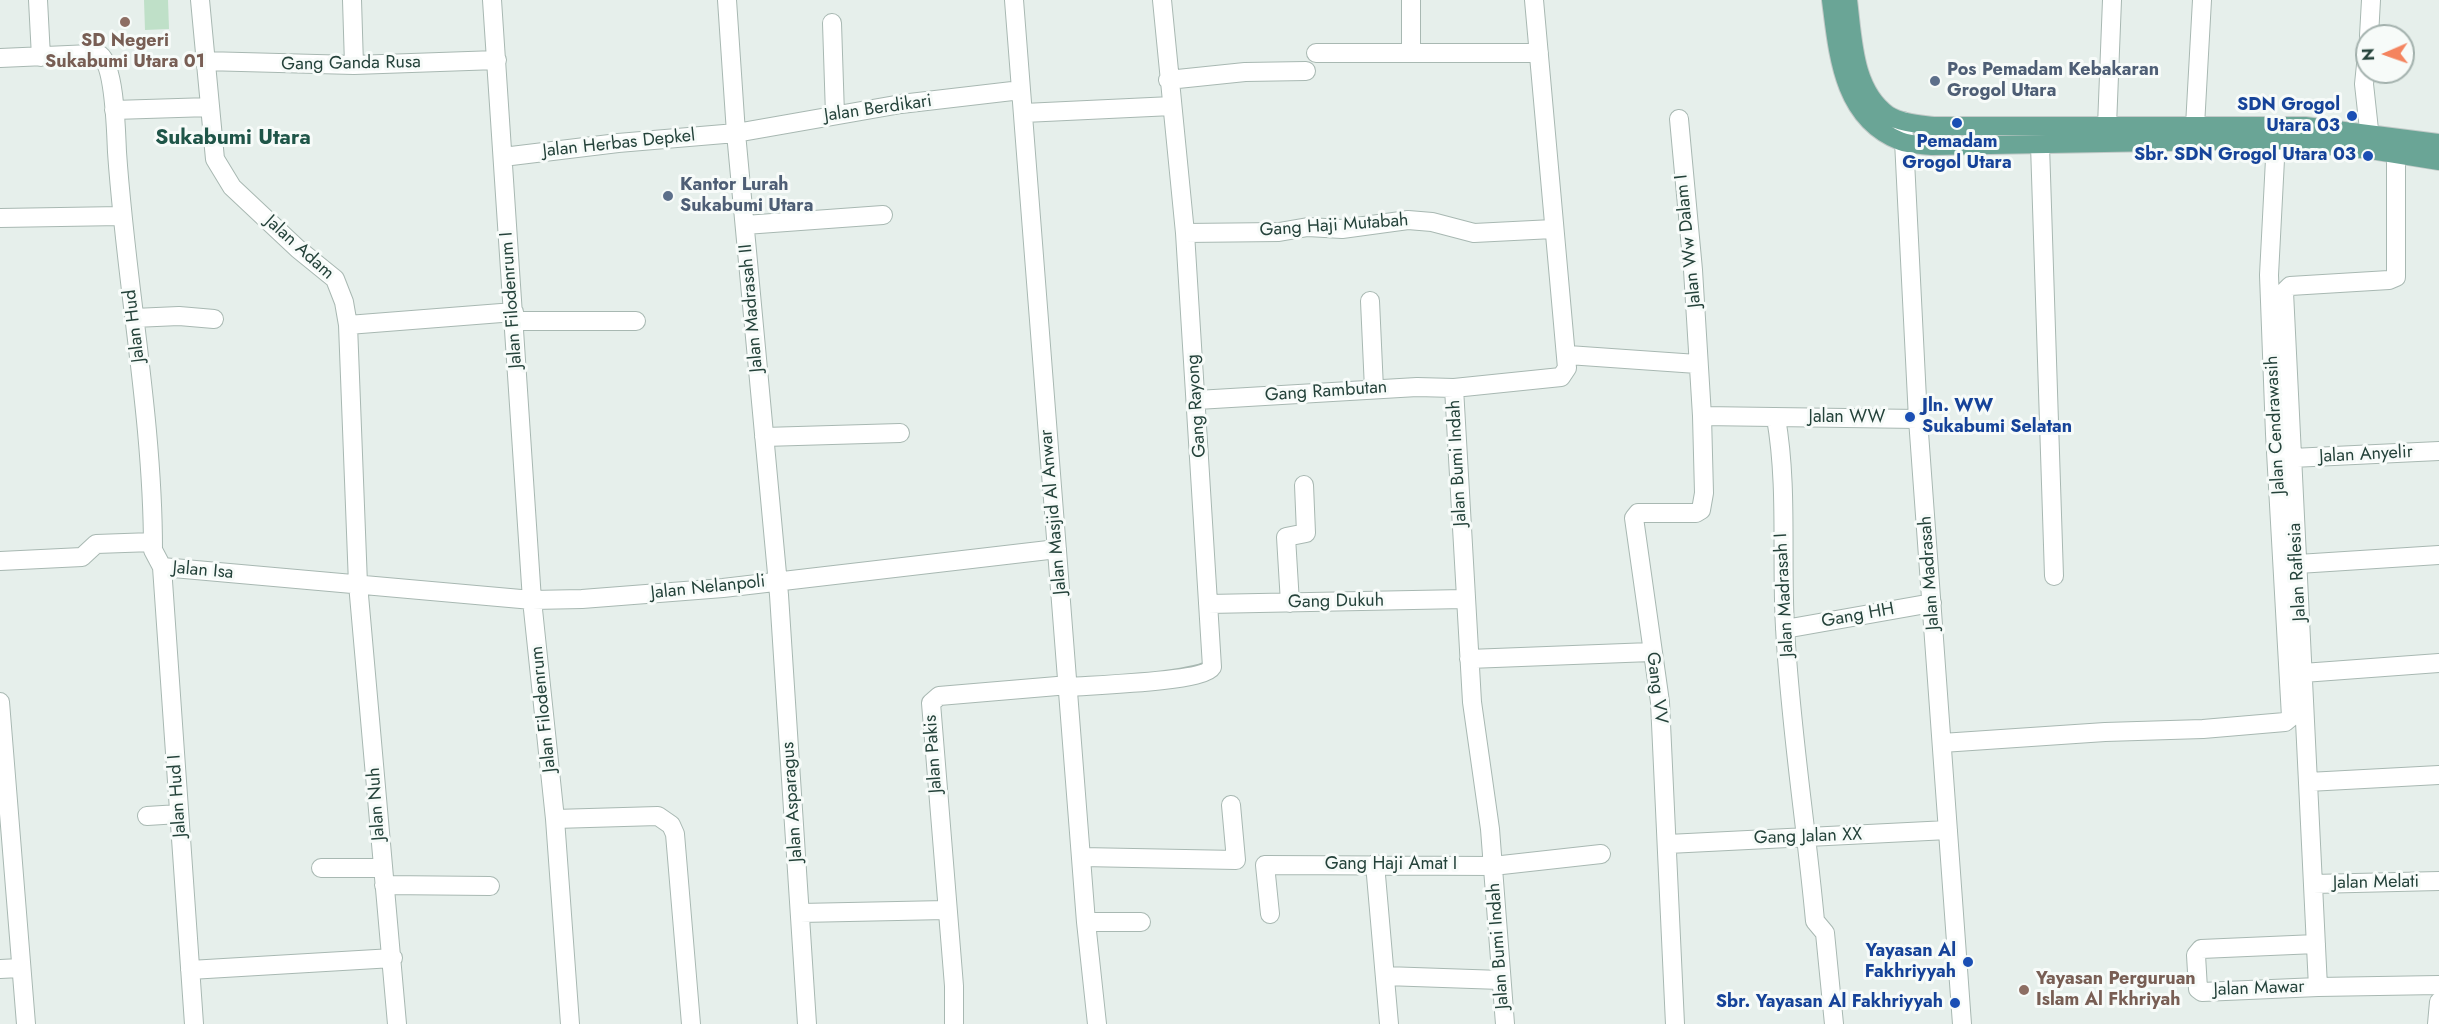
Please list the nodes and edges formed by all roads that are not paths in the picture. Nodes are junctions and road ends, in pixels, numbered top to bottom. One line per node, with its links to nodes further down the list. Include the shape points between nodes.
1 (38, 0): 20 (street)
2 (200, 0): 23 (street, Jalan Adam)
3 (352, 0): 24 (street)
4 (492, 0): 22 (street, Jalan Filodenrum I)
5 (727, 0): 37 (street, Jalan Madrasah II)
6 (1014, 0): 28 (street, Jalan Masjid Al Anwar)
7 (1162, 0): 26 (street, Gang Rayong)
8 (1411, 0): 17 (street)
9 (1534, 0): 19 (street)
10 (1831, 0): 43 (main road, via 1838,57 1856,107 1876,129)
11 (1848, 0): 35 (main road, via 1854,54 1863,81 1873,100)
12 (2112, 0): 36 (street)
13 (2202, 0): 39 (street)
14 (2371, 0): 16 (street)
15 (832, 23): 33 (street)
16 (2370, 24)
17 (1411, 51): 18 (street); 19 (street)
18 (1316, 53)
19 (1539, 53): 53 (street)
20 (41, 57): 21 (street); 31 (street, Jalan Hud, via 100,55 106,64)
21 (0, 58)
22 (497, 60): 24 (street, Gang Ganda Rusa); 47 (street, Jalan Filodenrum I)
23 (204, 62): 24 (street, Gang Ganda Rusa); 30 (street, Jalan Adam)
24 (354, 65)
25 (1306, 70): 26 (street)
26 (1168, 80): 29 (street, Gang Rayong)
27 (2364, 84): 42 (street)
28 (1021, 90): 32 (street, Jalan Masjid Al Anwar); 33 (street, Jalan Berdikari)
29 (1173, 106): 32 (street); 54 (street, Gang Rayong)
30 (210, 107): 31 (street); 60 (street, Jalan Adam, via 215,159 232,187 335,279)
31 (114, 111): 50 (street, Jalan Hud)
32 (1024, 113): 75 (street, Jalan Masjid Al Anwar)
33 (835, 115): 37 (street, Jalan Berdikari)
34 (1679, 119): 62 (street, Jalan Ww Dalam I, via 1694,280)
35 (1903, 122): 36 (main road, via 1933,126); 43 (street, Jalan Madrasah)
36 (2107, 126): 39 (main road)
37 (736, 133): 47 (street, Jalan Herbas Depkel); 52 (street, Jalan Madrasah II)
38 (2304, 133): 39 (main road); 41 (main road); 42 (main road)
39 (2195, 134): 41 (main road); 45 (main road)
40 (2396, 136): 42 (main road); 44 (main road); 46 (street, Jalan Raflesia)
41 (2276, 140): 95 (street, Jalan Cendrawasih, via 2270,287 2291,717 2282,722 2227,728)
42 (2371, 141): 46 (main road)
43 (1902, 142): 45 (main road, via 1932,146); 68 (street, Jalan Madrasah)
44 (2439, 143)
45 (2040, 145): 80 (street)
46 (2394, 155): 48 (main road); 72 (street, Jalan Raflesia, via 2394,279 2290,286 2284,292)
47 (503, 158): 56 (street, Jalan Filodenrum I)
48 (2439, 161)
49 (884, 215): 52 (street)
50 (121, 216): 51 (street); 57 (street, Jalan Hud)
51 (0, 218)
52 (745, 225): 70 (street, Jalan Madrasah II)
53 (1554, 229): 54 (street, Gang Haji Mutabah, via 1474,233 1408,220 1342,229); 61 (street)
54 (1185, 233): 65 (street, Gang Rayong)
55 (1370, 301): 64 (street)
56 (514, 316): 59 (street); 60 (street); 84 (street, Jalan Filodenrum I)
57 (134, 318): 58 (street); 74 (street, Jalan Hud, via 146,423)
58 (214, 319)
59 (636, 321)
60 (348, 325): 82 (street, Jalan Adam)
61 (1568, 355): 62 (street); 63 (street, Jalan Bumi Indah, via 1567,372 1561,377)
62 (1697, 364): 66 (street)
63 (1454, 388): 64 (street, Gang Rambutan); 83 (street, Jalan Bumi Indah)
64 (1374, 389): 65 (street, Gang Rambutan)
65 (1197, 400): 87 (street, Gang Rayong)
66 (1702, 416): 67 (street); 89 (street, Gang VV, via 1701,510 1638,513 1634,518)
67 (1776, 418): 68 (street, Jalan WW); 88 (street, Jalan Madrasah I)
68 (1918, 419): 86 (street, Jalan Madrasah)
69 (900, 433): 70 (street)
70 (764, 437): 81 (street, Jalan Madrasah II)
71 (2439, 451): 72 (street, Jalan Anyelir)
72 (2292, 458): 78 (street, Jalan Raflesia)
73 (1304, 485): 85 (street, via 1306,533 1286,537)
74 (153, 542): 77 (street, Jalan Isa, via 96,543 82,557); 79 (street, Jalan Isa, via 154,556)
75 (1056, 549): 81 (street, Jalan Nelanpoli); 93 (street, Jalan Masjid Al Anwar)
76 (2439, 555): 78 (street)
77 (0, 561)
78 (2298, 564): 92 (street, Jalan Raflesia)
79 (162, 567): 82 (street, Jalan Isa); 99 (street, Jalan Hud I)
80 (2054, 576)
81 (778, 580): 84 (street, Jalan Nelanpoli); 115 (street, Jalan Asparagus)
82 (358, 584): 84 (street, Jalan Nelanpoli); 110 (street, Jalan Nuh)
83 (1464, 599): 85 (street, Gang Dukuh); 90 (street, Jalan Bumi Indah)
84 (532, 600): 101 (street, Jalan Filodenrum)
85 (1290, 603): 87 (street, Gang Dukuh)
86 (1932, 603): 88 (street, Gang HH); 95 (street, Jalan Madrasah)
87 (1208, 604): 93 (street, Gang Rayong, via 1212,667 1206,674)
88 (1785, 629): 103 (street, Jalan Madrasah I)
89 (1652, 652): 90 (street); 104 (street, Gang VV, via 1660,702)
90 (1469, 659): 108 (street, Jalan Bumi Indah)
91 (2439, 663): 92 (street)
92 (2303, 673): 97 (street, Jalan Raflesia)
93 (1069, 686): 106 (street, Jalan Masjid Al Anwar); 114 (street, Jalan Pakis, via 942,695 933,700)
94 (0, 702): 121 (street)
95 (1942, 743): 102 (street, Jalan Madrasah)
96 (2439, 775): 97 (street)
97 (2308, 782): 112 (street, Jalan Raflesia)
98 (1231, 805): 106 (street, via 1236,860)
99 (179, 814): 100 (street); 123 (street, Jalan Hud I)
100 (147, 816)
101 (555, 819): 132 (street, Jalan Filodenrum); 133 (street, via 658,816 671,825 675,834)
102 (1948, 830): 103 (street, Gang Jalan XX); 141 (street, Jalan Madrasah)
103 (1807, 839): 104 (street, Gang Jalan XX); 140 (street, Jalan Madrasah I, via 1815,921 1825,933)
104 (1668, 844): 139 (street, Gang VV)
105 (1601, 854): 108 (street, Gang Haji Amat I)
106 (1082, 857): 117 (street, Jalan Masjid Al Anwar)
107 (1375, 864): 108 (street, Gang Haji Amat I); 116 (street, Gang Haji Amat I, via 1265,865); 124 (street)
108 (1493, 866): 125 (street, Jalan Bumi Indah)
109 (321, 868): 110 (street)
110 (383, 877): 113 (street); 120 (street, Jalan Nuh)
111 (2439, 881): 112 (street, Jalan Melati)
112 (2313, 884): 119 (street, Jalan Raflesia)
113 (490, 886)
114 (946, 910): 115 (street); 135 (street, Jalan Pakis)
115 (800, 913): 134 (street, Jalan Asparagus)
116 (1270, 914)
117 (1086, 922): 118 (street); 136 (street, Jalan Masjid Al Anwar)
118 (1141, 922)
119 (2316, 944): 127 (street, Jalan Raflesia); 127 (street, Jalan Mawar, via 2198,951 2199,991)
120 (393, 958): 123 (street); 131 (street, Jalan Nuh)
121 (21, 968): 122 (street); 129 (street)
122 (0, 969)
123 (190, 970): 130 (street, Jalan Hud I)
124 (1385, 976): 125 (street); 137 (street)
125 (1501, 980): 138 (street, Jalan Bumi Indah)
126 (2439, 985): 127 (street)
127 (2318, 987)
128 (2439, 1002): 142 (street)
129 (26, 1024)
130 (194, 1024)
131 (397, 1024)
132 (570, 1024)
133 (691, 1024)
134 (807, 1024)
135 (954, 1024)
136 (1097, 1024)
137 (1389, 1024)
138 (1505, 1024)
139 (1676, 1024)
140 (1834, 1024)
141 (1962, 1024)
142 (2437, 1024)

